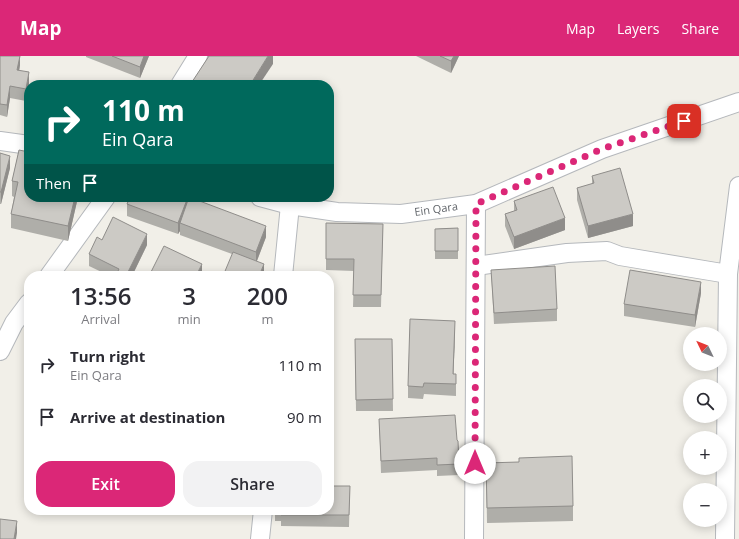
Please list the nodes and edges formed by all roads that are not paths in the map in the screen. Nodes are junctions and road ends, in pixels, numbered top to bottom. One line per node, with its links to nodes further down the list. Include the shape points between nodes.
1 (198, 56): 2 (street)
2 (183, 80)
3 (739, 102): 9 (street, Ein Qara, via 602,149)
4 (0, 141): 5 (street)
5 (24, 144)
6 (739, 186): 11 (street)
7 (102, 202): 13 (street)
8 (279, 202): 10 (street, Ein Qara)
9 (476, 204): 10 (street, Ein Qara, via 400,214 337,212); 12 (street)
10 (290, 205): 14 (street)
11 (738, 205): 15 (street)
12 (476, 266): 15 (street, via 567,253 607,252); 21 (street)
13 (53, 271)
14 (283, 271)
15 (728, 274): 22 (street)
16 (24, 307): 17 (street)
17 (7, 322): 18 (street)
18 (0, 351)
19 (262, 515): 20 (street)
20 (260, 539)
21 (474, 539)
22 (725, 539)

